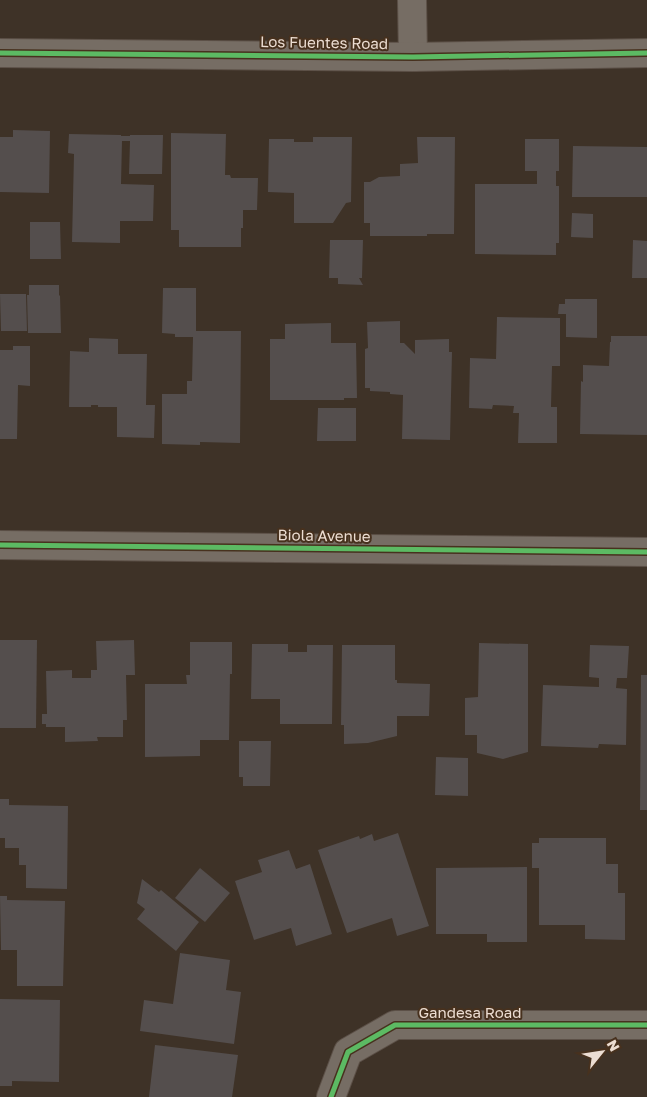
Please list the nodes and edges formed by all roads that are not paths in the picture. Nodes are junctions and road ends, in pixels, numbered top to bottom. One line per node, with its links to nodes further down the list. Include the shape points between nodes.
1 (412, 0): 4 (street)
2 (0, 53): 4 (street, Los Fuentes Road)
3 (647, 53): 4 (street, Los Fuentes Road)
4 (413, 57)
5 (0, 545): 6 (street, Biola Avenue)
6 (647, 552)
7 (647, 1025): 8 (street, Gandesa Road, via 395,1026 348,1052)
8 (331, 1097)

